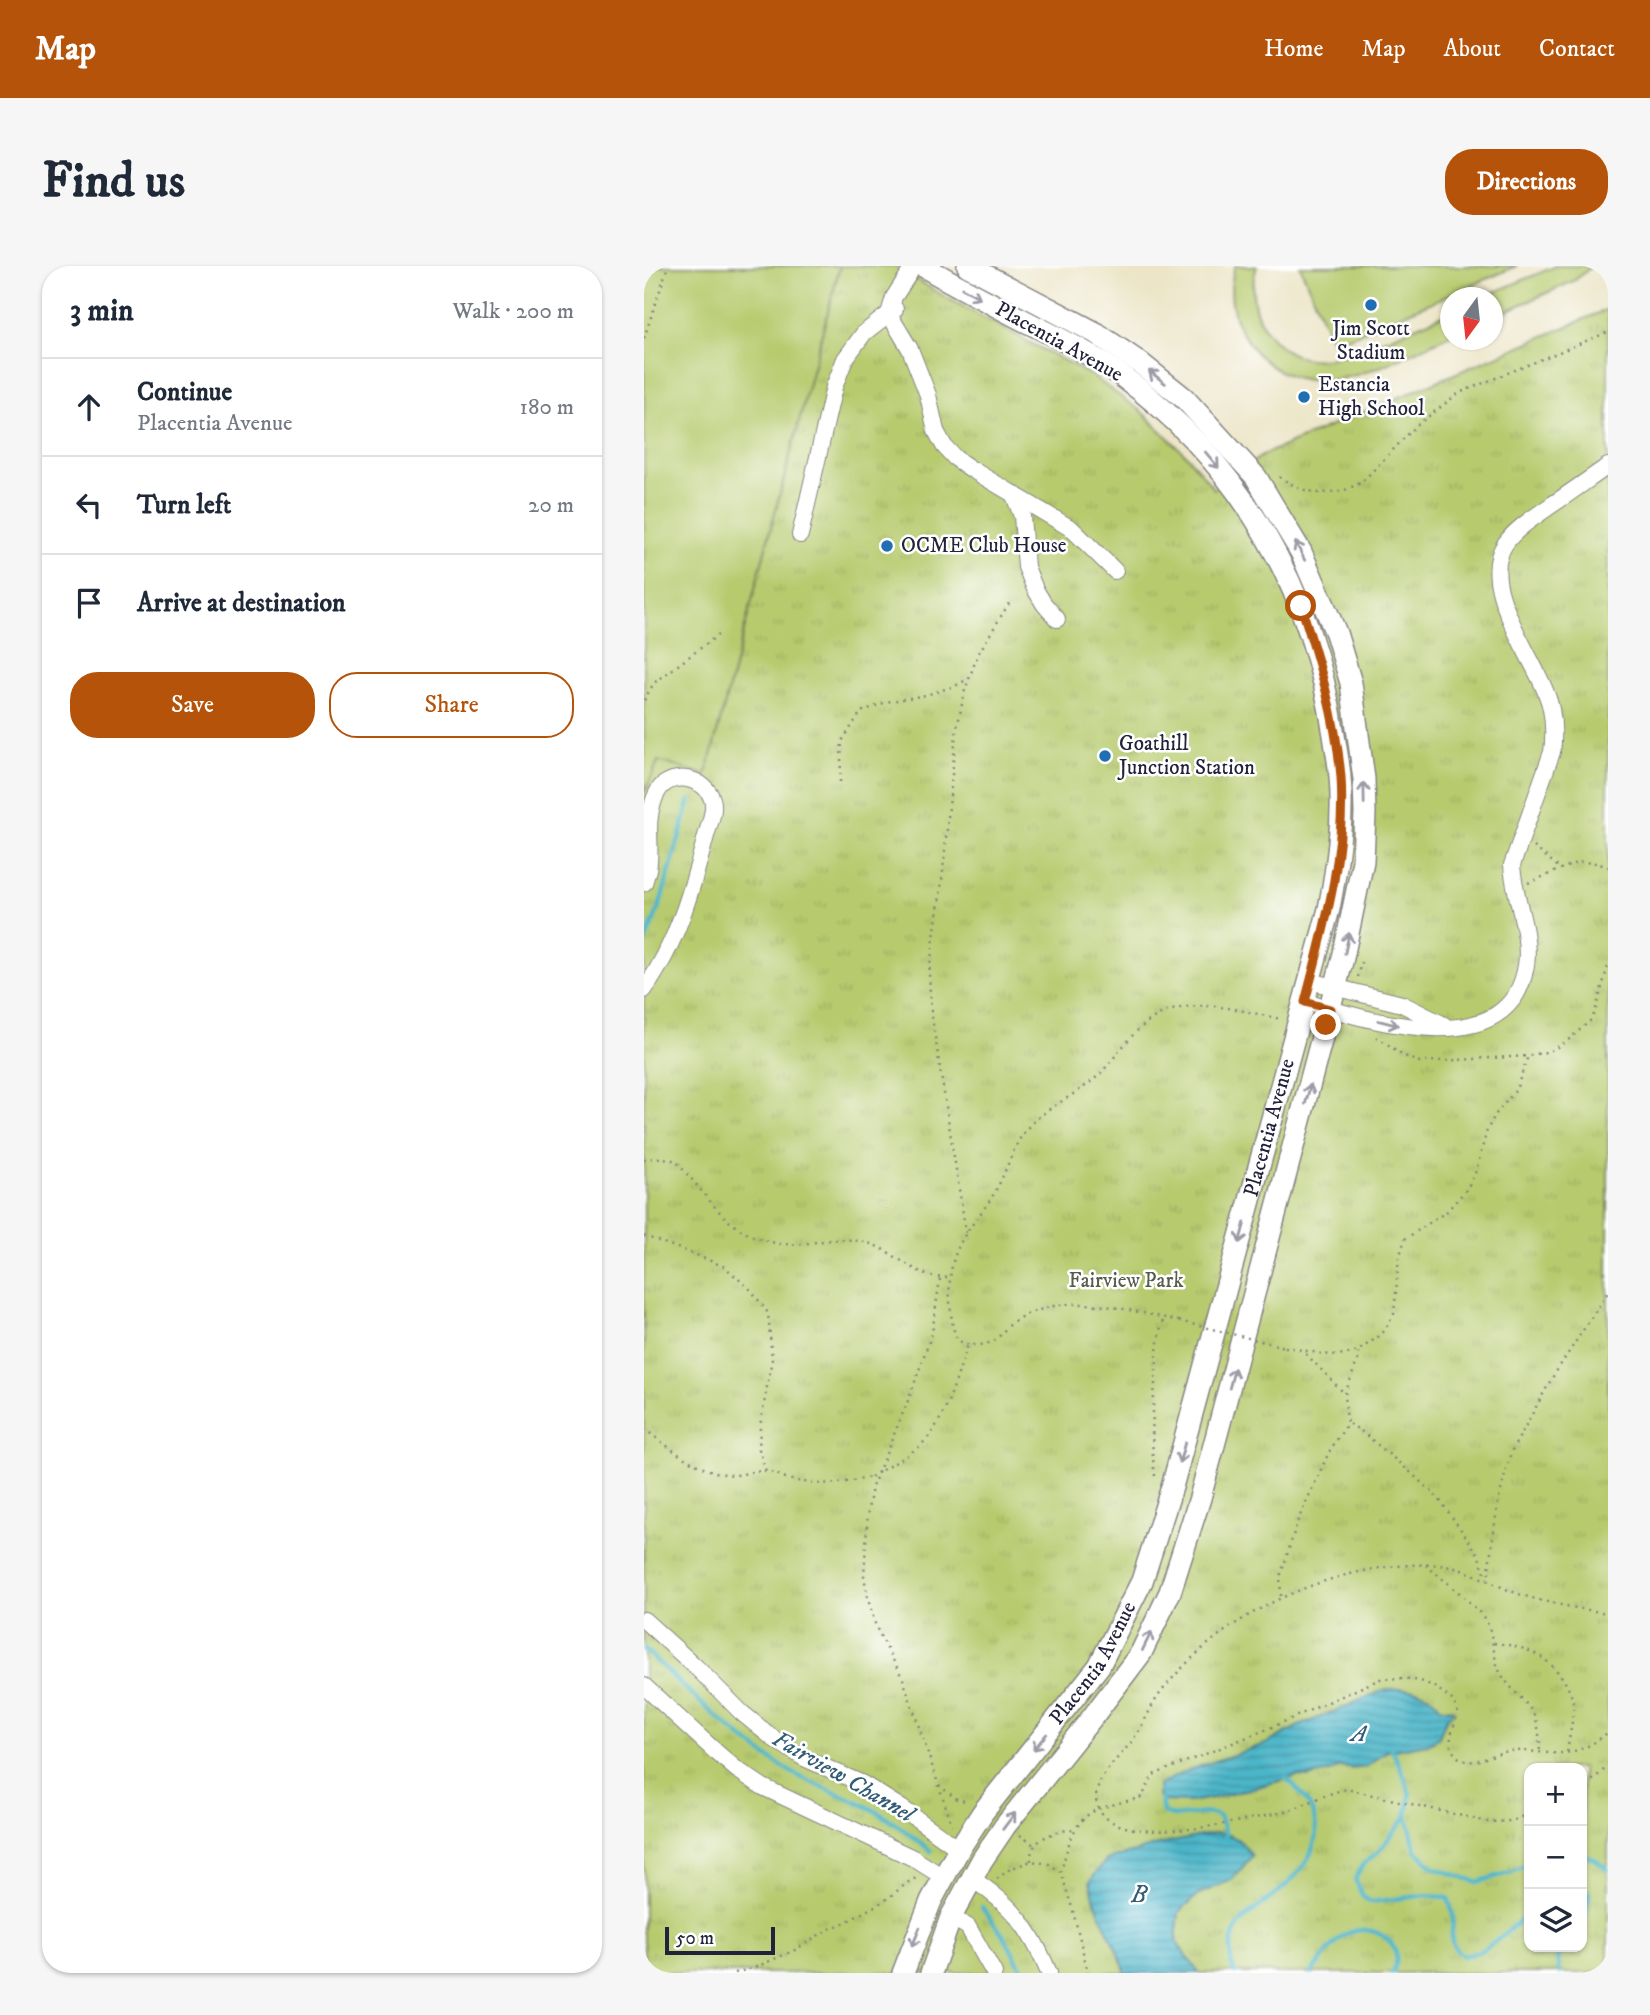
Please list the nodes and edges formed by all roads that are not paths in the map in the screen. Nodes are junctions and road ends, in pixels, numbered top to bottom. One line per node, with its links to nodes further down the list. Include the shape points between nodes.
1 (968, 266): 11 (main road, Placentia Avenue, one-way to 1, via 1363,861 1364,779 1351,683 1336,633 1301,552 1256,477 1184,398 1096,333)
2 (921, 267): 3 (lane, via 902,302); 10 (main road, Placentia Avenue, one-way to 10, via 1065,340 1120,374 1200,445 1269,539 1313,642 1329,697 1340,777 1335,876)
3 (889, 314): 5 (lane, via 910,349 944,446 955,458); 6 (lane, via 864,333 845,359 834,387)
4 (1608, 466): 15 (lane, via 1514,533 1498,564 1501,598 1551,708 1555,736 1513,865 1527,964 1521,986 1496,1016 1474,1026)
5 (1013, 493): 7 (lane, via 1072,529); 8 (lane, via 1022,516 1026,567 1035,589)
6 (800, 535)
7 (1115, 571)
8 (1057, 619)
9 (644, 883): 12 (lane, via 653,803 662,785 676,778 694,780 713,801 712,814 681,922)
10 (1310, 981): 11 (lane); 13 (main road, Placentia Avenue)
11 (1336, 987): 14 (main road, Placentia Avenue); 15 (lane, via 1402,1004)
12 (644, 990)
13 (1305, 1002): 14 (lane); 18 (main road, Placentia Avenue, one-way to 18, via 1172,1488 1142,1581 1099,1666)
14 (1330, 1009): 15 (lane, one-way to 15, via 1399,1026); 20 (main road, Placentia Avenue, one-way to 14, via 1005,1826 1141,1653 1170,1592 1200,1498)
15 (1446, 1027)
16 (644, 1620): 18 (lane, via 774,1739 863,1784)
17 (644, 1686): 19 (lane, via 708,1746 763,1787 913,1858)
18 (959, 1849): 19 (main road, Placentia Avenue)
19 (933, 1876): 22 (main road, Placentia Avenue, one-way to 22, via 931,1901)
20 (979, 1883): 21 (main road, Placentia Avenue); 25 (lane, via 1021,1919 1037,1942)
21 (951, 1917): 23 (main road, Placentia Avenue); 24 (lane, via 968,1927)
22 (902, 1973)
23 (931, 1973)
24 (994, 1973)
25 (1049, 1973)

